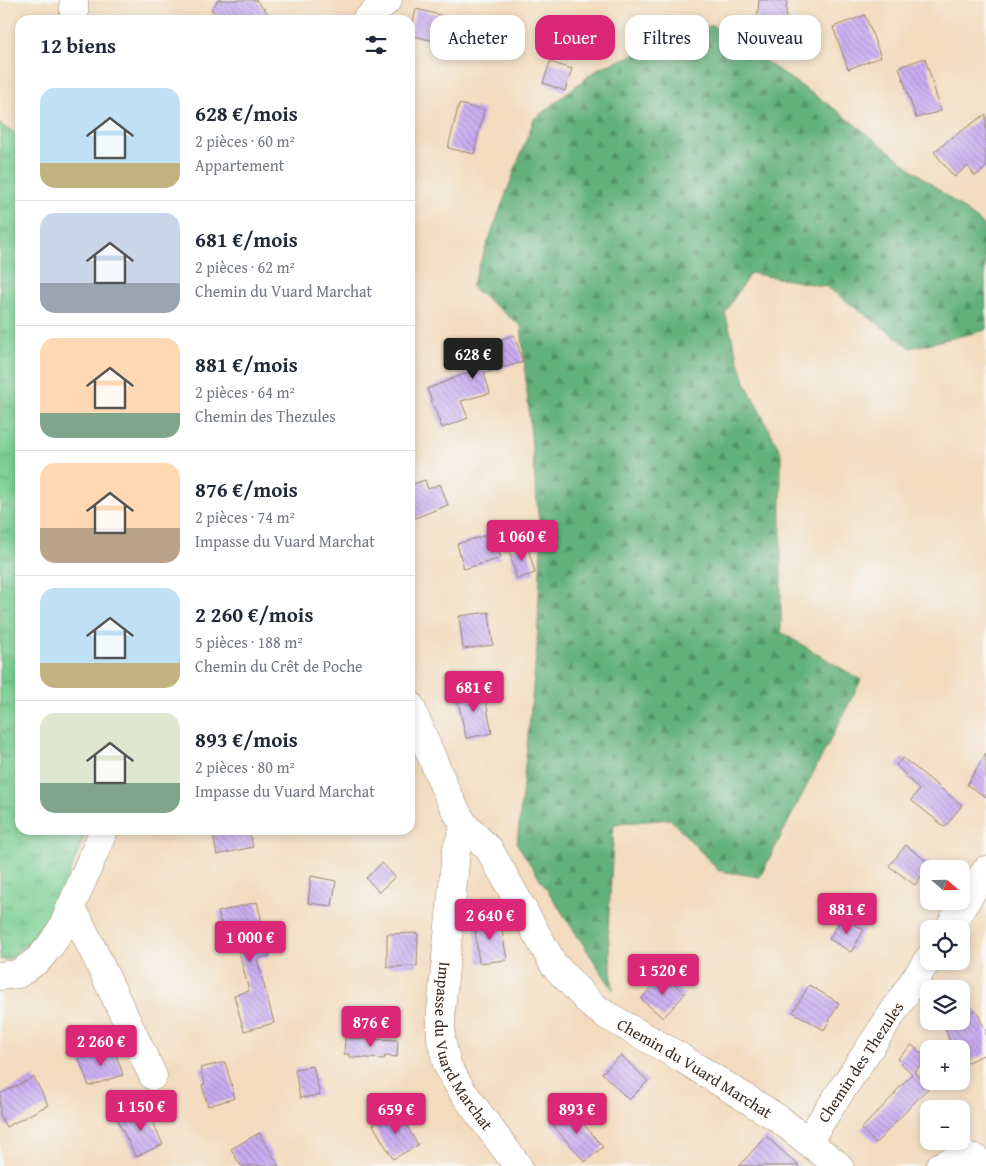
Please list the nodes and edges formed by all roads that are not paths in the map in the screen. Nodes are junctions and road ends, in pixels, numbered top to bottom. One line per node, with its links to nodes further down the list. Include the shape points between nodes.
1 (388, 0): 2 (street)
2 (372, 15)
3 (415, 717): 4 (street, Chemin du Vuard Marchat, via 446,791)
4 (465, 826): 12 (street, Chemin du Vuard Marchat, via 489,849 554,965 593,1006 680,1056); 13 (street, Impasse du Vuard Marchat, via 456,851 441,1040 447,1065 462,1091)
5 (102, 835): 7 (street)
6 (986, 870): 8 (street)
7 (70, 909): 10 (street, via 62,928 38,960 18,974); 11 (street, via 79,920)
8 (954, 920)
9 (921, 970): 12 (street, Chemin des Thezules)
10 (0, 976)
11 (153, 1076)
12 (808, 1141): 14 (street, Chemin du Vuard Marchat)
13 (518, 1166)
14 (839, 1166)
15 (940, 1166): 16 (street, via 971,1157)
16 (985, 1166)

